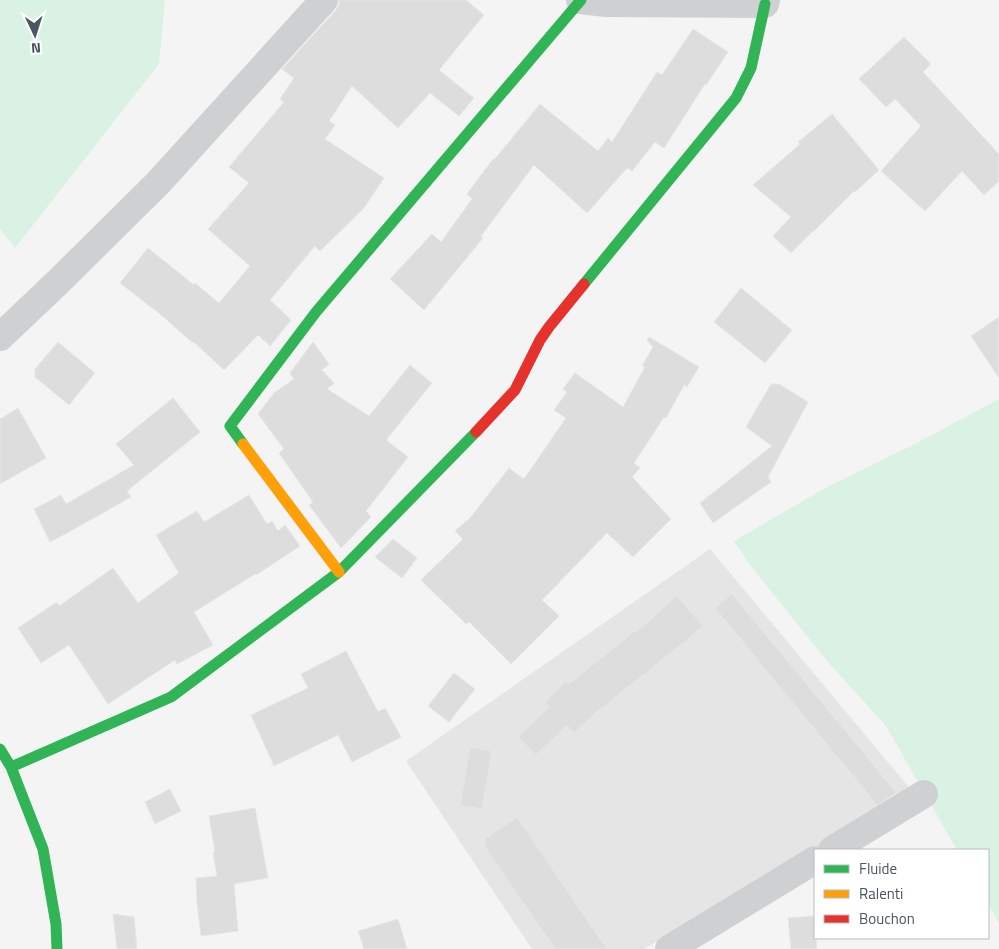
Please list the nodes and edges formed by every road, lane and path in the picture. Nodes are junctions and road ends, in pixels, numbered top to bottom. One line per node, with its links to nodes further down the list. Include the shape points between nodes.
1 (324, 0): 4 (street, via 158,183)
2 (581, 0): 3 (street, via 606,3); 5 (street, via 316,312 230,426)
3 (765, 2): 5 (street, via 751,68 736,98 549,327 515,390)
4 (0, 337)
5 (339, 572): 7 (street, via 171,698)
6 (0, 750): 7 (street)
7 (11, 767): 11 (street, via 43,849)
8 (924, 794): 9 (street)
9 (834, 849)
10 (814, 861): 12 (street)
11 (57, 949)
12 (669, 949)

